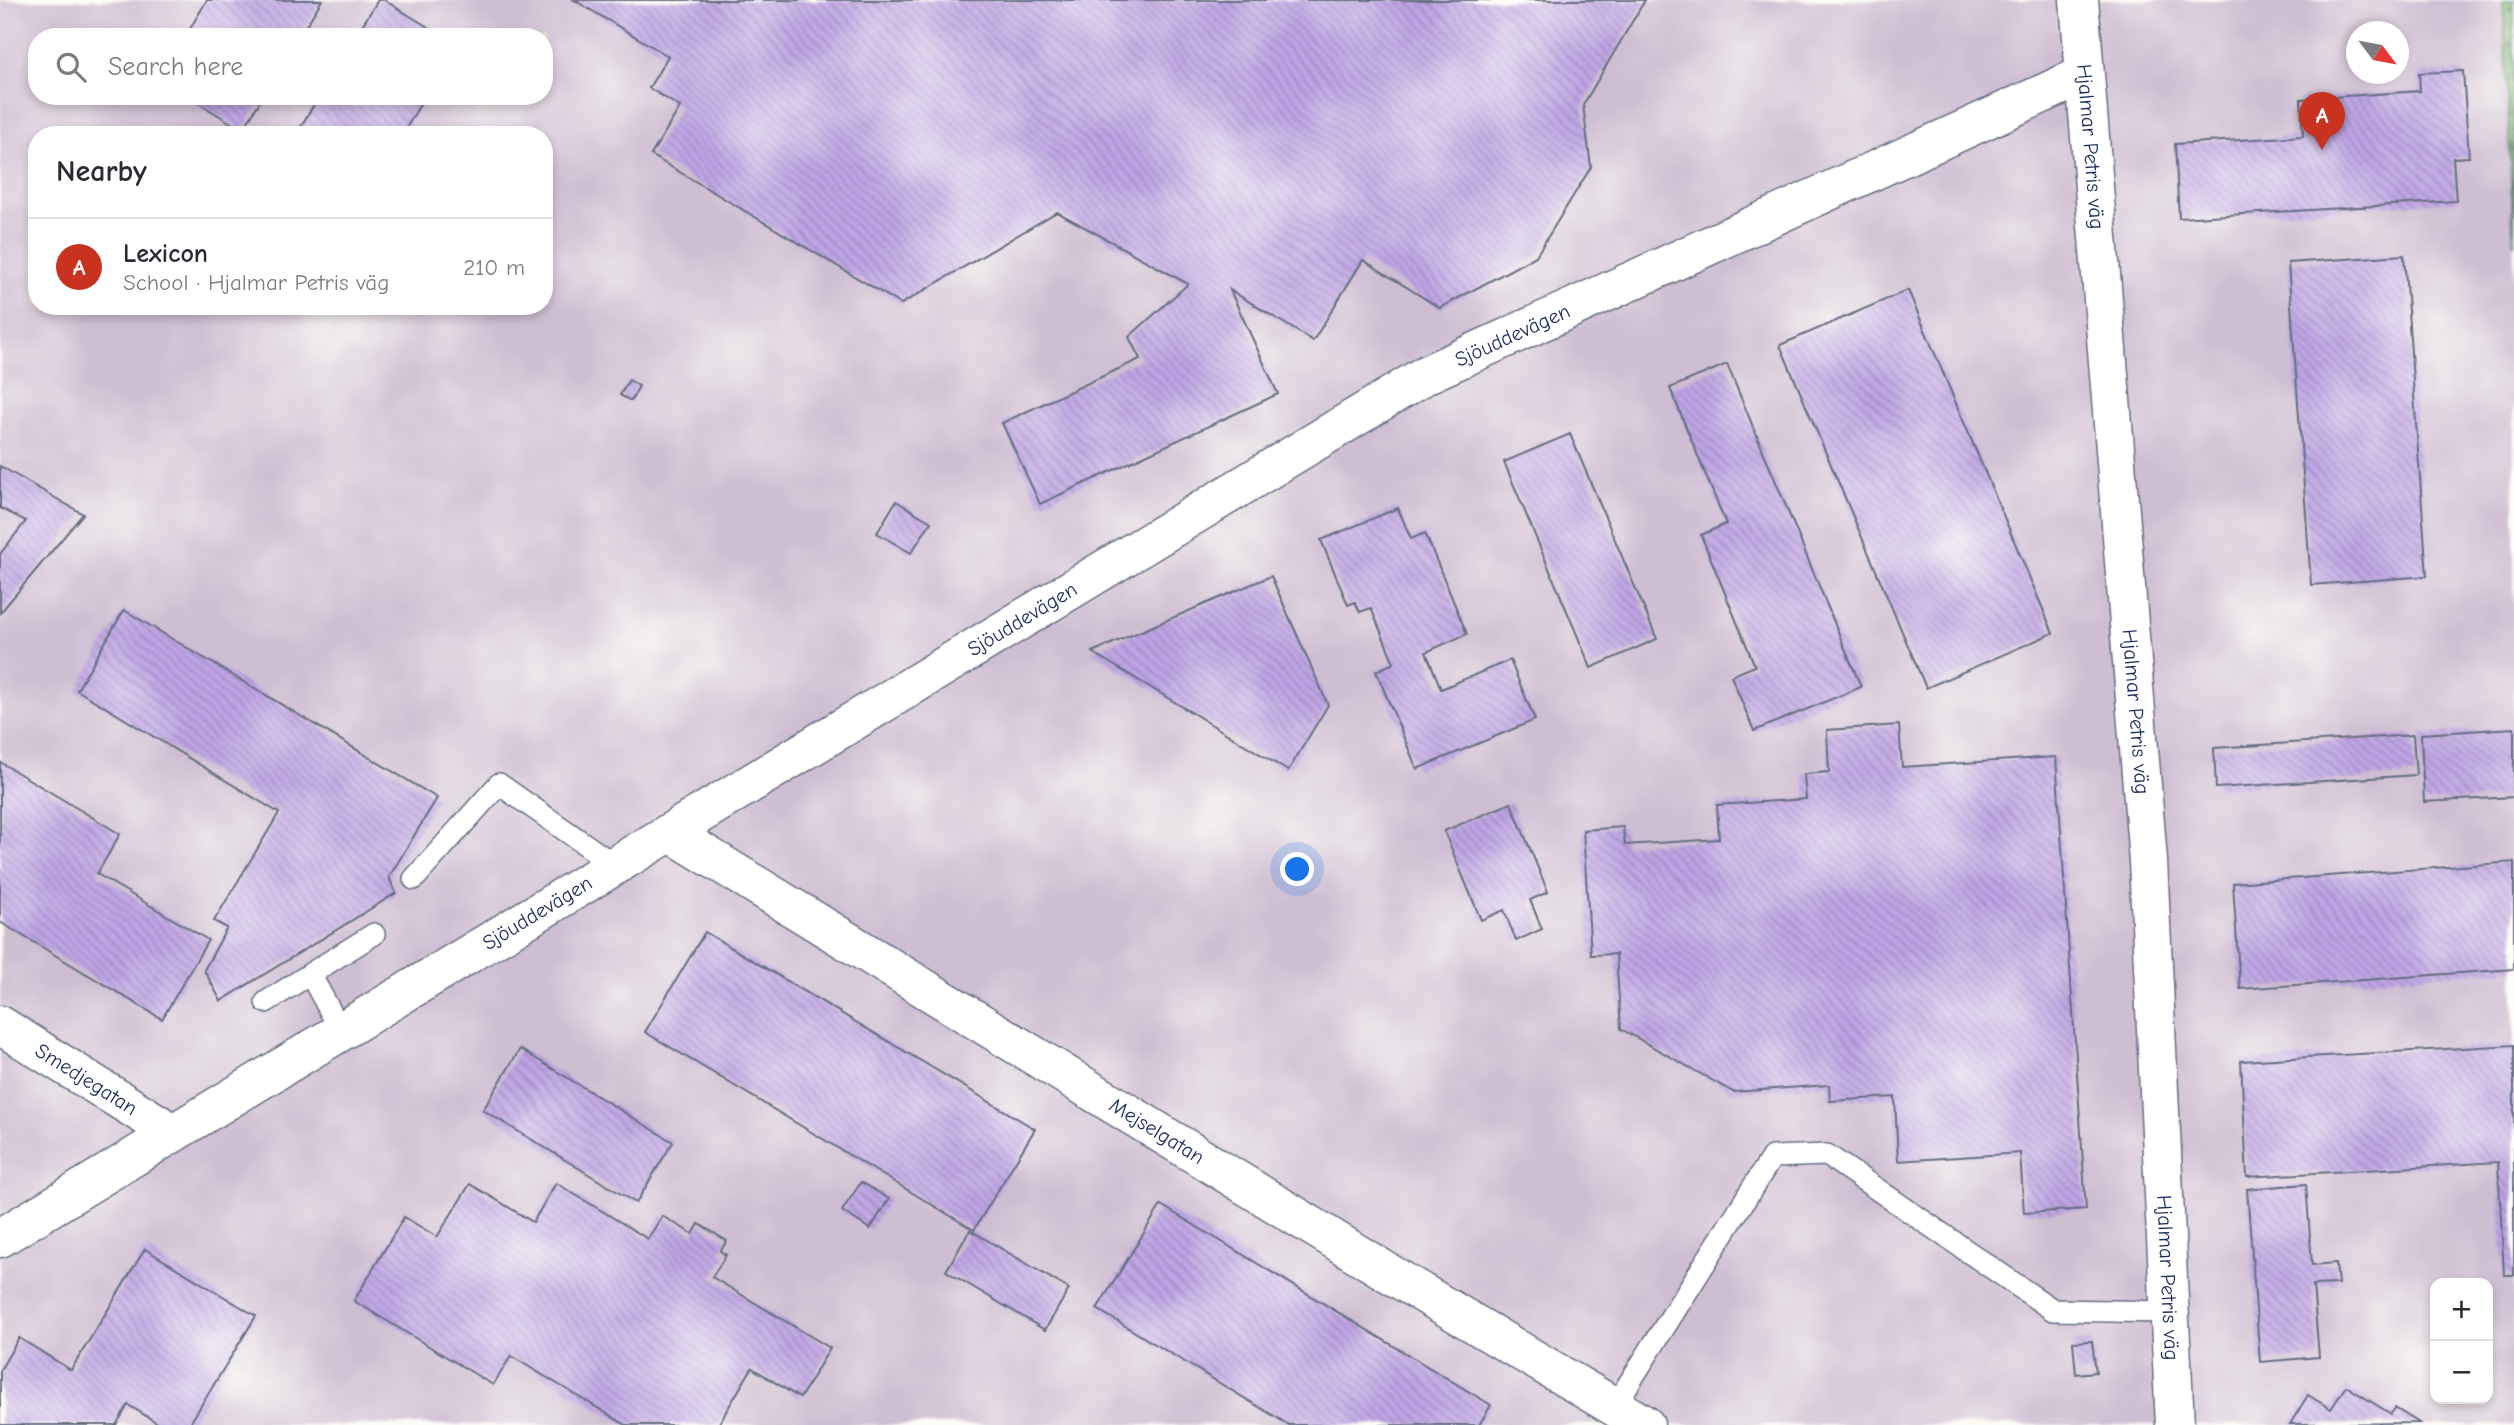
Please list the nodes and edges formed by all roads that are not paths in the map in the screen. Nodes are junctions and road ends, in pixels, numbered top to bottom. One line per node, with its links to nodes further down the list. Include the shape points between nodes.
1 (2079, 0): 2 (street, Hjalmar Petris väg)
2 (2084, 75): 3 (street, Sjöuddevägen, via 1427,374); 13 (street, Hjalmar Petris väg, via 2148,861)
3 (671, 833): 4 (street, Sjöuddevägen); 14 (street, Mejselgatan)
4 (616, 866): 5 (lane, via 499,784); 10 (street, Sjöuddevägen)
5 (415, 879)
6 (374, 934): 7 (lane)
7 (310, 974): 8 (lane); 10 (lane)
8 (266, 1002)
9 (0, 1025): 11 (street, Smedjegatan)
10 (341, 1031): 11 (street, Sjöuddevägen)
11 (171, 1132): 12 (street, Sjöuddevägen)
12 (0, 1238)
13 (2170, 1312): 14 (lane, via 2053,1310 1827,1155 1772,1157); 15 (street, Hjalmar Petris väg)
14 (1630, 1416)
15 (2175, 1425)

